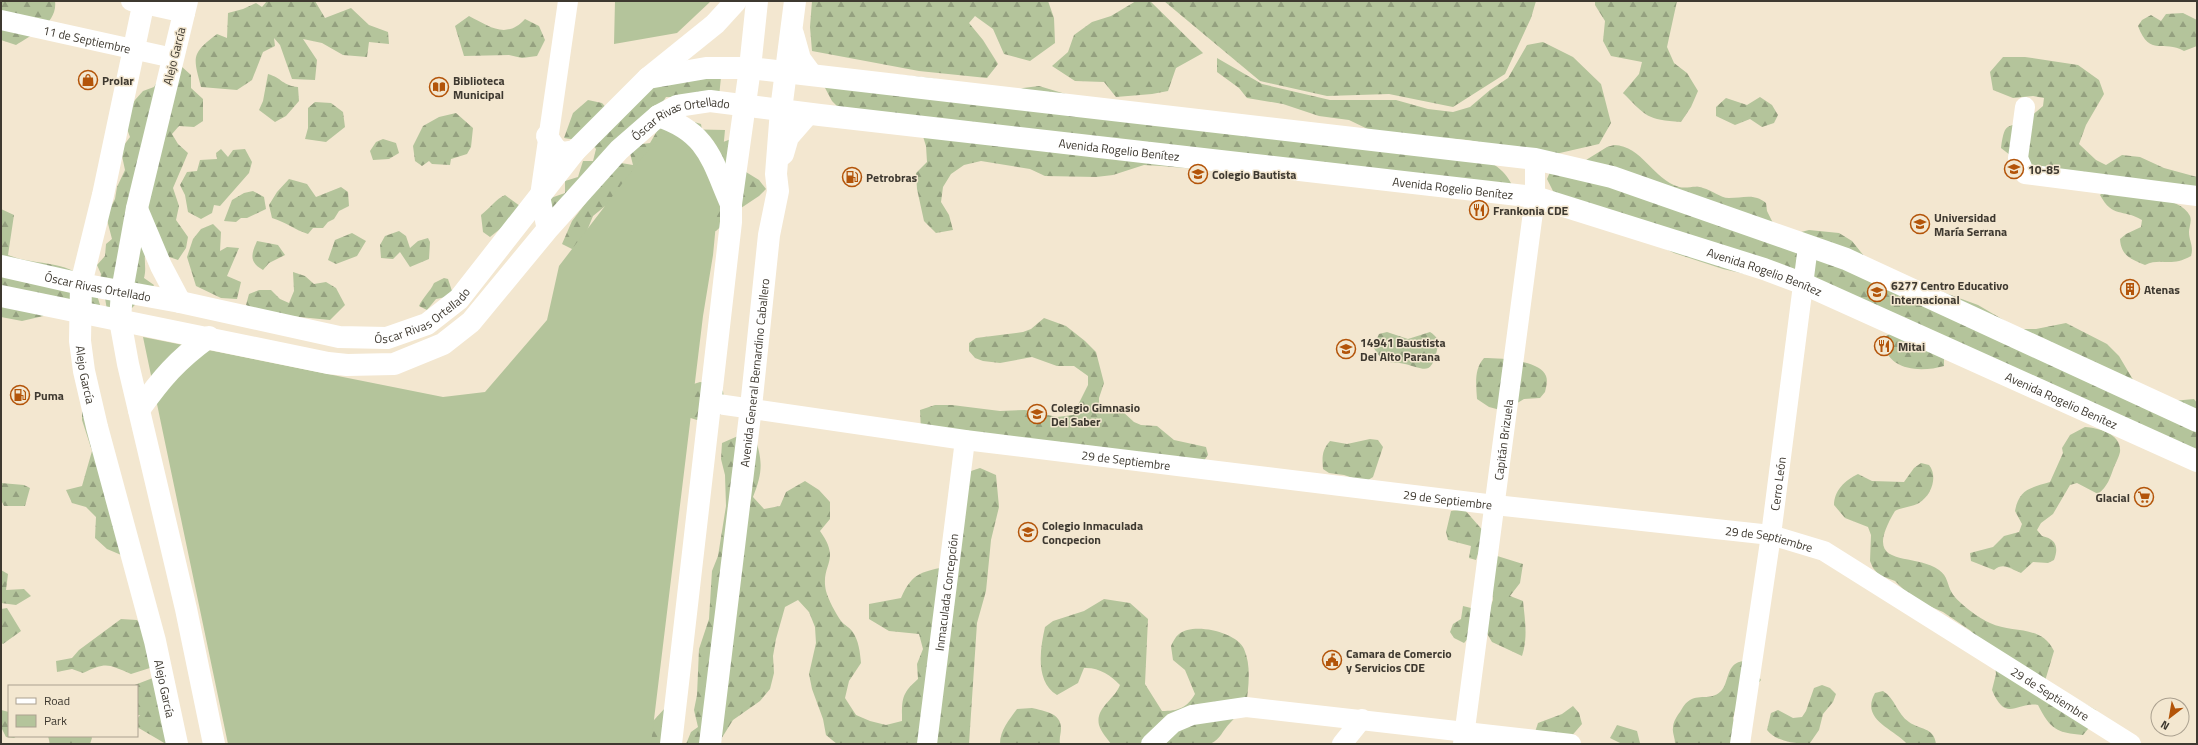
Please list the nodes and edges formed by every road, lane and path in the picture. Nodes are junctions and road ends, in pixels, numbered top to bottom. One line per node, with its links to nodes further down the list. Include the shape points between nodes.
1 (568, 1): 20 (street)
2 (736, 1): 14 (street, Óscar Rivas Ortellado, via 715,24)
3 (757, 1): 11 (street)
4 (795, 1): 8 (street, Avenida General Bernardino Caballero)
5 (139, 2): 6 (street); 9 (street, Alejo García)
6 (186, 7): 10 (street, Alejo García)
7 (1, 20): 9 (street, 11 de Septiembre)
8 (791, 25): 12 (street, Avenida General Bernardino Caballero); 13 (street, via 796,49)
9 (133, 49): 10 (street, 11 de Septiembre); 32 (street, Alejo García, via 104,195)
10 (173, 58): 28 (street, Alejo García)
11 (750, 68): 12 (street); 14 (street, via 706,68); 15 (street)
12 (786, 72): 13 (street); 17 (street, Avenida General Bernardino Caballero)
13 (811, 74): 22 (street)
14 (648, 78): 21 (street, Óscar Rivas Ortellado)
15 (744, 105): 17 (street, Óscar Rivas Ortellado); 19 (street, Óscar Rivas Ortellado, via 710,101 677,106); 27 (street)
16 (2025, 107): 25 (street, via 2018,158 2025,174)
17 (781, 110): 18 (street, Avenida Rogelio Benítez); 23 (street, Avenida General Bernardino Caballero)
18 (808, 114): 23 (street, via 788,137); 26 (street, Avenida Rogelio Benítez)
19 (658, 116): 27 (street, via 683,127 705,146); 29 (street, Óscar Rivas Ortellado, via 619,150)
20 (547, 136): 21 (street, via 559,152); 24 (street)
21 (575, 151): 24 (street, Óscar Rivas Ortellado)
22 (1536, 159): 26 (street, Capitán Brizuela); 30 (street, via 1612,177)
23 (776, 174): 41 (street, Avenida General Bernardino Caballero, via 778,190 769,235)
24 (540, 196): 29 (street); 36 (street, Óscar Rivas Ortellado, via 459,299 427,324 387,338 339,337)
25 (2197, 196)
26 (1535, 197): 33 (street, Avenida Rogelio Benítez); 46 (street, Capitán Brizuela)
27 (731, 204): 40 (street)
28 (137, 208): 34 (street, Alejo García); 36 (street, via 160,266)
29 (547, 230): 39 (street, Óscar Rivas Ortellado, via 471,322 443,344 394,364 328,363)
30 (1808, 246): 33 (street, Cerro León); 43 (street, via 1846,259)
31 (1, 266): 32 (street, Óscar Rivas Ortellado)
32 (81, 284): 34 (street, Óscar Rivas Ortellado); 37 (street, Alejo García)
33 (1804, 284): 45 (street, Avenida Rogelio Benítez); 47 (street, Cerro León)
34 (122, 291): 36 (street, Óscar Rivas Ortellado); 38 (street, Alejo García)
35 (1, 296): 37 (street, Óscar Rivas Ortellado)
36 (180, 302)
37 (79, 313): 38 (street, Óscar Rivas Ortellado); 50 (street, Alejo García, via 84,371 155,641)
38 (120, 320): 39 (street, Óscar Rivas Ortellado); 42 (street, Alejo García)
39 (209, 337): 42 (street, via 184,355 162,378)
40 (711, 403): 41 (street, 29 de Septiembre); 52 (street)
41 (751, 407): 44 (street, 29 de Septiembre); 53 (street, Avenida General Bernardino Caballero)
42 (139, 410): 51 (street, Alejo García, via 186,609)
43 (2197, 421)
44 (965, 440): 46 (street, 29 de Septiembre); 54 (street, Inmaculada Concepción)
45 (2197, 461)
46 (1495, 505): 47 (street, 29 de Septiembre); 49 (street, Capitán Brizuela)
47 (1771, 535): 58 (street, Cerro León); 59 (street, 29 de Septiembre, via 1824,551)
48 (1362, 719): 49 (street); 55 (street, via 1246,707 1192,715 1173,723); 56 (street)
49 (1463, 737): 57 (street)
50 (177, 744)
51 (214, 744)
52 (671, 744)
53 (710, 744)
54 (927, 744)
55 (1151, 744)
56 (1342, 744)
57 (1571, 744)
58 (1740, 744)
59 (2131, 744)

